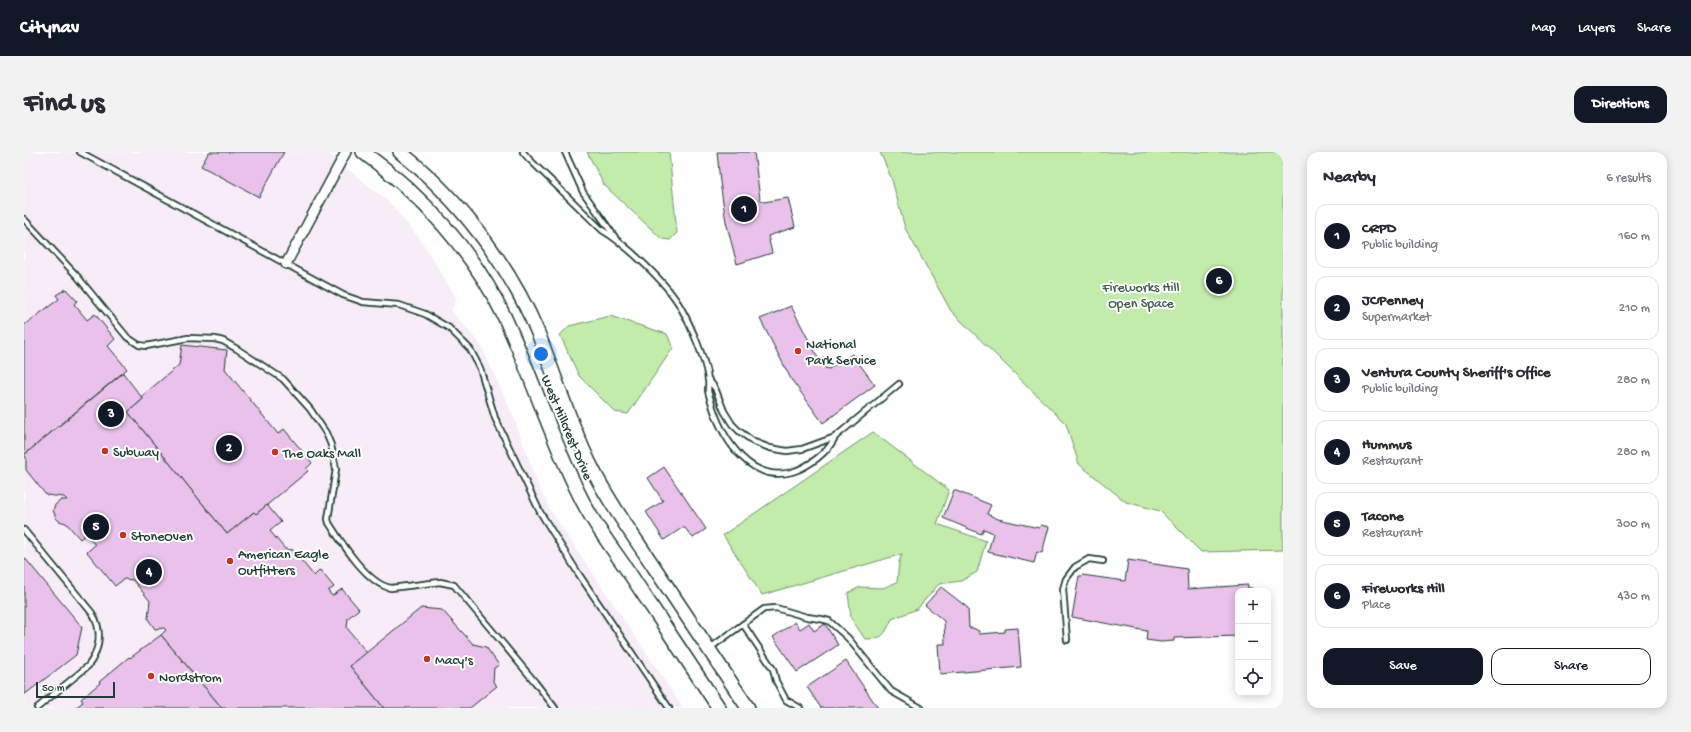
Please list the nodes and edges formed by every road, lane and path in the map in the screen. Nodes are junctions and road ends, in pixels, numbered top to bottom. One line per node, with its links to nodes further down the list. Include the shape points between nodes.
1 (80, 152): 9 (lane)
2 (346, 152): 9 (street)
3 (363, 152): 21 (main road, West Hillcrest Drive, via 422,202 454,238 491,292 517,345 553,437 582,500)
4 (400, 152): 17 (main road, West Hillcrest Drive, via 428,176 469,220 507,274 537,332 592,469 623,521)
5 (524, 152): 8 (lane, via 602,230)
6 (565, 152): 8 (lane, via 583,192)
7 (24, 219): 19 (lane, via 77,276 127,337 138,344 146,346 188,338 215,339 237,349 283,379 310,409 331,445 336,469 328,520 346,549 377,583 384,587 440,582 454,585)
8 (616, 238): 10 (lane, via 659,280 680,307 692,328)
9 (286, 264): 20 (lane, via 352,299 399,305 437,319 470,349 480,368 495,418 540,512)
10 (708, 379): 12 (lane, via 732,424 754,442 786,451 802,450); 12 (lane, via 708,392 717,420 726,437 741,458 761,470 782,473 803,467 815,460 832,443)
11 (899, 384): 12 (lane)
12 (835, 436)
13 (24, 530): 18 (lane, via 92,613 98,622 100,632 93,660)
14 (1103, 561): 16 (lane, via 1089,559 1075,567 1066,579 1063,589)
15 (743, 624): 17 (lane); 23 (lane, via 773,670 786,700); 24 (lane, via 770,607 829,621 848,638 891,691)
16 (1067, 640)
17 (708, 649): 22 (main road, West Hillcrest Drive)
18 (37, 708)
19 (555, 708)
20 (669, 708)
21 (719, 708)
22 (748, 708)
23 (800, 708)
24 (921, 708)

